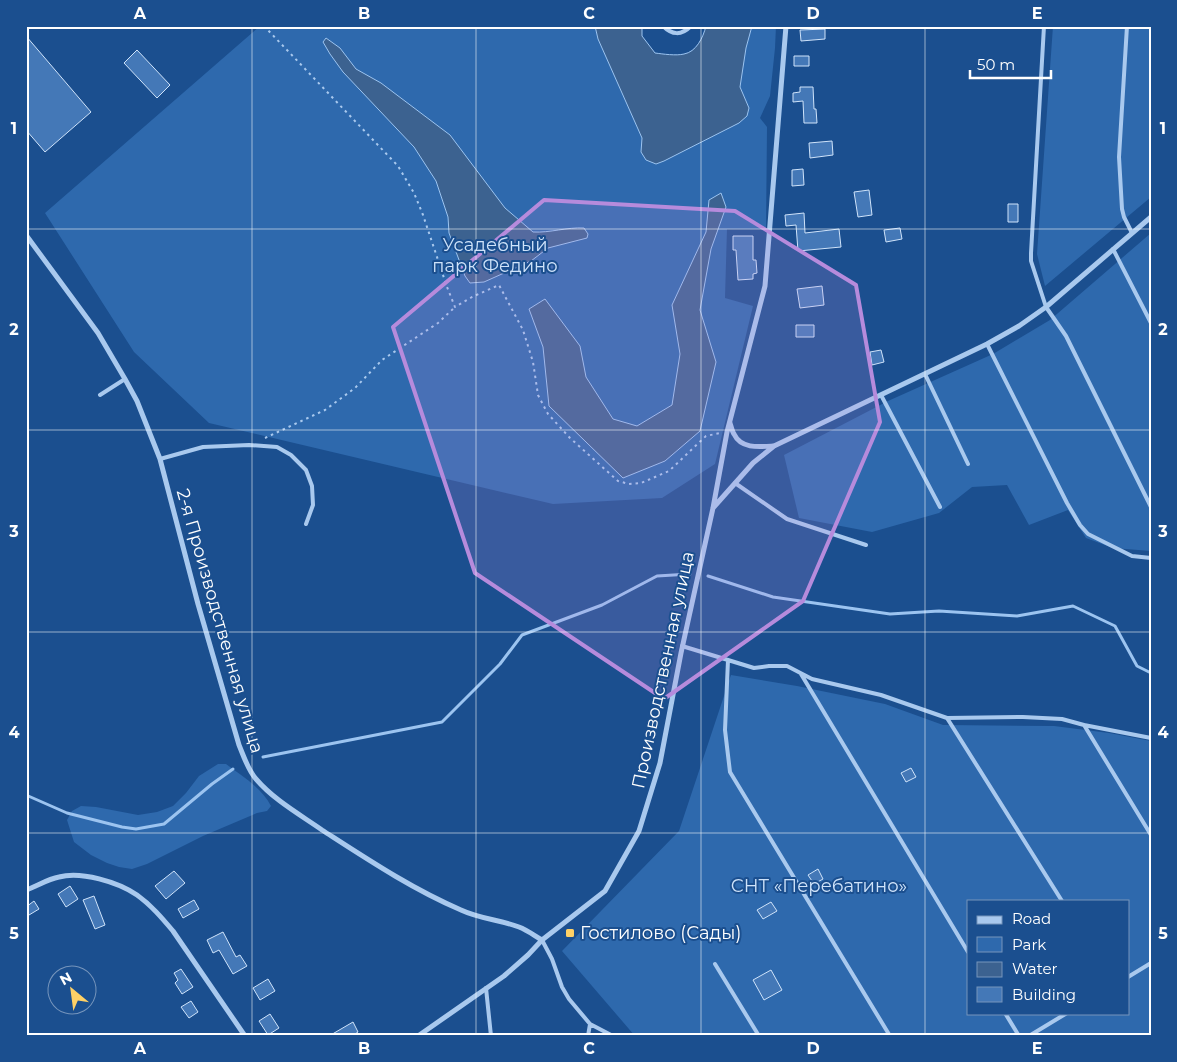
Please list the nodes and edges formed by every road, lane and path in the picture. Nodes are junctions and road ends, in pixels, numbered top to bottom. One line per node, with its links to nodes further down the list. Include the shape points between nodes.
1 (264, 26): 11 (path, via 398,166 423,215)
2 (663, 26): 3 (lane, via 677,34)
3 (691, 26)
4 (786, 26): 19 (street, Производственная улица, via 765,286)
5 (1044, 26): 12 (lane, via 1030,253)
6 (1127, 26): 8 (lane, via 1119,157 1122,209)
7 (1150, 218): 8 (street)
8 (1132, 232): 10 (street)
9 (26, 235): 16 (street, 2-я Производственная улица, via 98,332)
10 (1113, 250): 12 (street); 13 (lane)
11 (455, 307): 20 (path, via 499,285 523,330 533,362 538,395 548,414 618,481 641,483 668,471 706,436); 21 (path, via 438,323 382,360 355,388 324,410)
12 (1046, 307): 14 (street); 27 (lane, via 1066,336)
13 (1151, 323)
14 (987, 344): 15 (street); 31 (lane, via 1080,525 1088,534 1132,556)
15 (925, 374): 18 (street); 24 (lane)
16 (125, 379): 17 (lane); 23 (street, 2-я Производственная улица)
17 (100, 395)
18 (881, 395): 22 (street); 26 (lane)
19 (730, 422): 20 (street, Производственная улица); 22 (street, via 740,442 752,447)
20 (727, 432): 28 (street, Производственная улица)
21 (266, 438)
22 (774, 446): 25 (street)
23 (160, 459): 29 (lane, via 203,446 277,447 306,470 312,486 313,506); 41 (street, 2-я Производственная улица, via 239,745 254,778 287,806 429,896 462,911 520,927)
24 (968, 464)
25 (735, 483): 28 (street); 30 (lane, via 787,519)
26 (940, 507)
27 (1151, 507)
28 (713, 508): 32 (street, Производственная улица)
29 (306, 524)
30 (866, 545)
31 (1151, 558)
32 (682, 646): 33 (lane); 41 (street, Производственная улица, via 660,763 639,831 605,891)
33 (728, 660): 34 (lane, via 754,668 787,666); 56 (lane, via 725,730 730,772)
34 (800, 672): 35 (lane, via 812,679 881,695); 42 (lane)
35 (947, 718): 36 (lane, via 1062,718); 40 (lane)
36 (1084, 725): 37 (lane); 38 (lane)
37 (1151, 738)
38 (1151, 835)
39 (26, 890): 50 (street, via 59,876 85,875 136,895 173,931)
40 (1061, 900)
41 (542, 940): 46 (street, Производственная улица, via 528,956); 49 (lane, via 568,999)
42 (967, 950)
43 (1151, 963): 45 (lane)
44 (715, 964): 55 (lane)
45 (1130, 976)
46 (486, 988): 51 (street, Производственная улица); 52 (lane)
47 (1007, 1014): 57 (lane)
48 (1065, 1014): 58 (lane)
49 (590, 1024): 53 (lane); 54 (lane)
50 (245, 1036)
51 (418, 1036)
52 (491, 1036)
53 (588, 1036)
54 (614, 1036)
55 (759, 1036)
56 (890, 1036)
57 (1019, 1036)
58 (1029, 1036)

